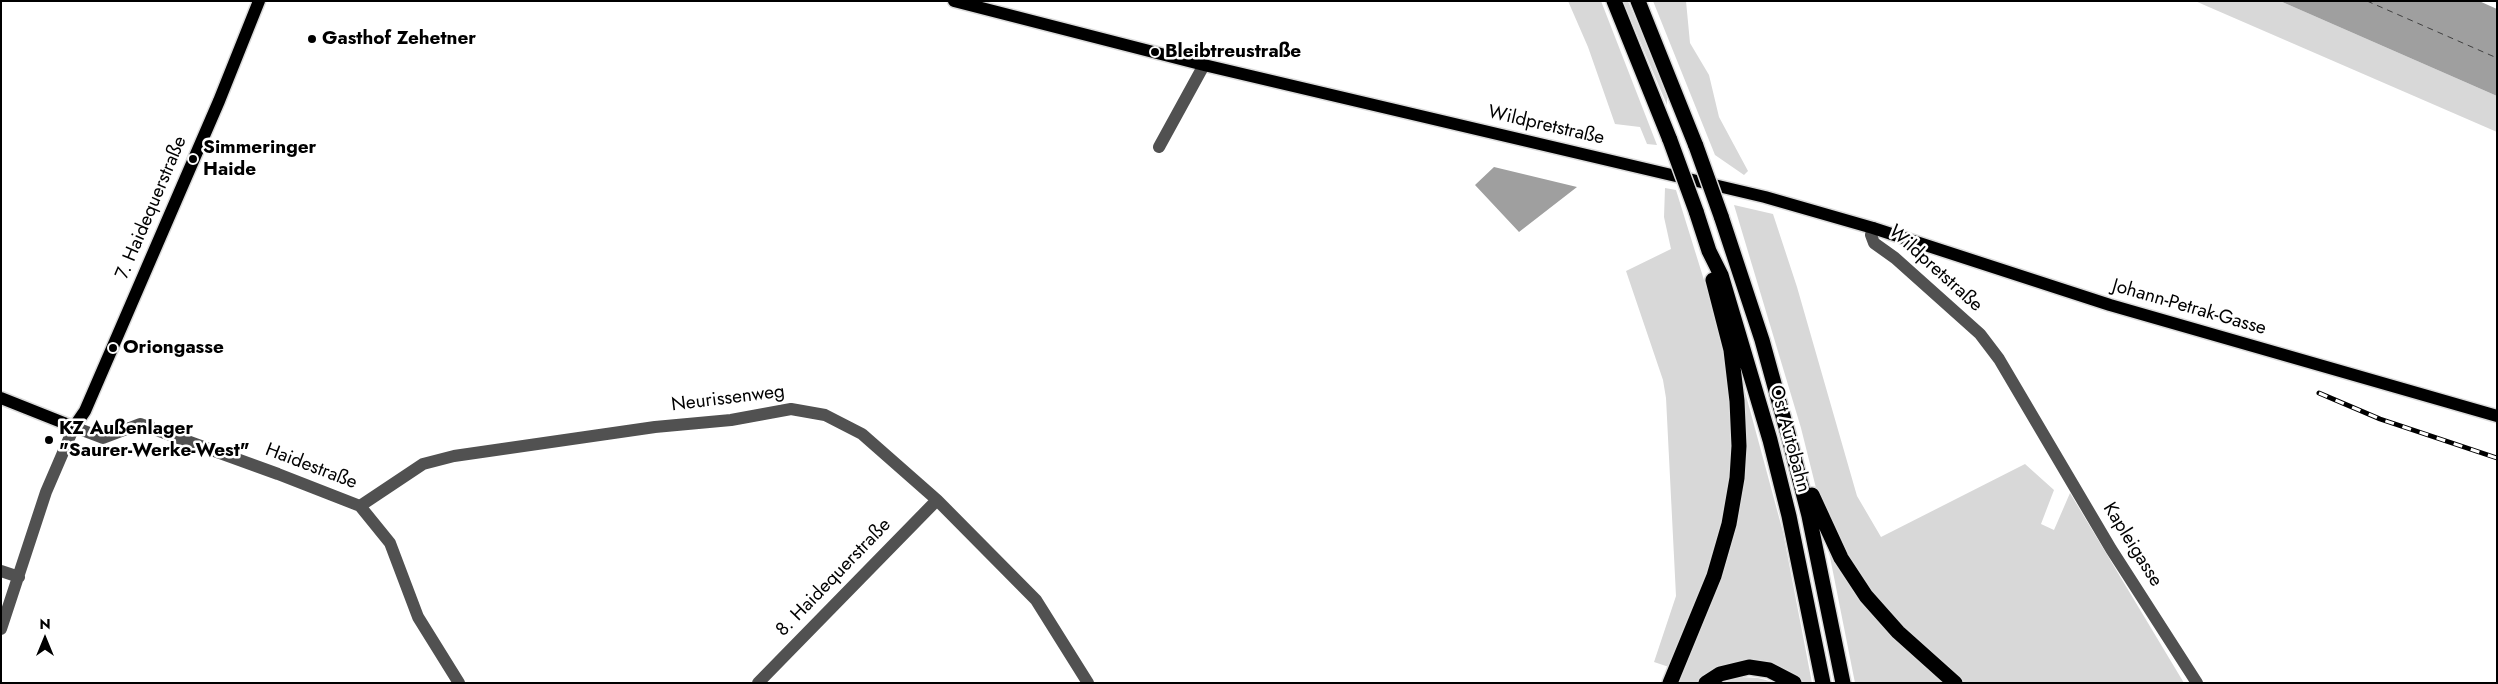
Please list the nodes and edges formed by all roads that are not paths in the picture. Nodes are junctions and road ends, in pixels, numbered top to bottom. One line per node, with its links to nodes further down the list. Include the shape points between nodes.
1 (259, 1): 12 (main road, 7. Haidequerstraße, via 109,357 85,411)
2 (954, 1): 5 (main road, Wildpretstraße)
3 (1614, 1): 8 (highway, Ost Autobahn, bridge, via 1670,140)
4 (1638, 1): 13 (highway, Ost Autobahn, bridge, via 1721,216 1762,340)
5 (1204, 64): 6 (street); 7 (main road, Wildpretstraße, via 1765,197)
6 (1159, 147)
7 (1873, 228): 10 (main road, Johann-Petrak-Gasse, via 2110,305); 11 (street, Wildpretstraße, via 1874,243 1980,334 1999,359)
8 (1709, 251): 22 (highway, via 1712,278 1731,350 1738,401 1737,478 1717,567); 25 (highway, Ost Autobahn, via 1722,275 1770,440)
9 (1, 398): 12 (main road, Haidestraße)
10 (2497, 416)
11 (2038, 425): 28 (street, Kapleigasse, via 2111,549)
12 (74, 427): 15 (street, Haidestraße, via 104,438 140,424); 17 (street, via 46,492)
13 (1789, 438): 26 (highway, Ost Autobahn, via 1809,516); 27 (highway, via 1817,512 1840,558 1866,596 1898,632)
14 (937, 500): 15 (street, Neurissenweg, via 862,434 825,415 791,409 731,420 656,427 454,456 423,464); 20 (street, 8. Haidequerstraße); 21 (street, Neurissenweg, via 1036,600)
15 (360, 506): 19 (street, Haidestraße, via 390,544 418,617)
16 (1, 571): 17 (street)
17 (19, 576): 18 (street)
18 (1, 629)
19 (459, 683)
20 (758, 683)
21 (1088, 683)
22 (1670, 683)
23 (1706, 683): 24 (highway, via 1720,674 1749,667 1774,671)
24 (1794, 683)
25 (1823, 683)
26 (1843, 683)
27 (1955, 683)
28 (2197, 683)

